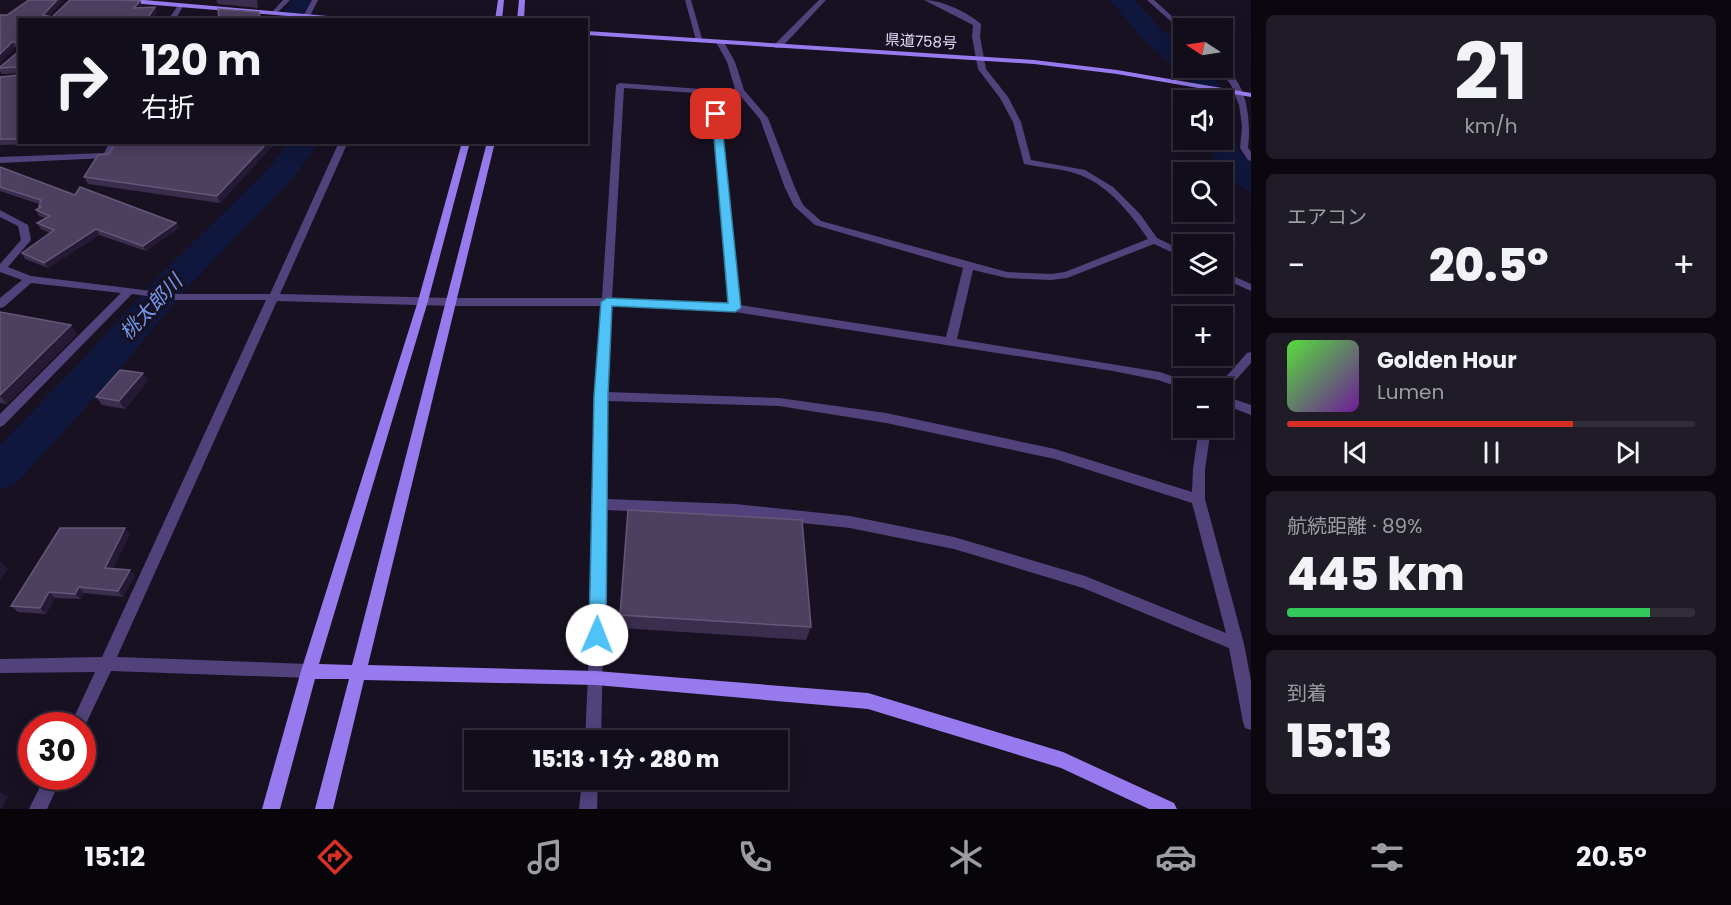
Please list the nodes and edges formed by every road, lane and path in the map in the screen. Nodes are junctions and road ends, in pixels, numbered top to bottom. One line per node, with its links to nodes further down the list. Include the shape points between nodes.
1 (118, 0): 10 (street)
2 (287, 0): 11 (street)
3 (315, 0): 12 (street)
4 (501, 0): 15 (street)
5 (522, 0): 16 (street)
6 (688, 0): 19 (street)
7 (823, 0): 21 (street)
8 (927, 0): 22 (street, via 977,24)
9 (1150, 0): 17 (street)
10 (181, 5): 11 (street); 13 (street)
11 (274, 13): 12 (street)
12 (305, 17): 14 (street)
13 (172, 18)
14 (327, 18)
15 (498, 18)
16 (520, 18)
17 (1173, 21)
18 (588, 33): 19 (street, 県道758号)
19 (700, 40): 20 (street, 県道758号)
20 (720, 42): 21 (street, 県道758号); 25 (street)
21 (778, 46): 22 (street, 県道758号)
22 (980, 58): 26 (street, 県道758号, via 1063,65); 35 (street, via 982,69 1017,122 1028,162 1082,172 1110,189)
23 (1231, 78): 26 (street)
24 (714, 92): 25 (street); 46 (street, via 620,86); 48 (street)
25 (740, 92): 37 (street, via 764,118 799,206 818,223)
26 (1240, 92): 27 (street, 県道758号); 32 (street, via 1247,119 1244,148)
27 (1251, 95)
28 (114, 144): 33 (street, via 107,155)
29 (343, 144): 43 (street)
30 (465, 144): 44 (street)
31 (491, 144): 45 (street)
32 (1251, 158)
33 (0, 160)
34 (0, 213): 38 (street, via 23,225 26,240)
35 (1154, 240): 36 (street); 37 (street, via 1067,275 1007,274)
36 (1173, 250)
37 (969, 266): 49 (street)
38 (1, 268): 39 (street)
39 (28, 279): 42 (street); 47 (street)
40 (1233, 279): 41 (street)
41 (1251, 288)
42 (130, 290): 43 (street, via 176,297); 56 (street)
43 (273, 297): 44 (street); 61 (street)
44 (423, 301): 45 (street); 63 (street)
45 (452, 302): 46 (street); 64 (street)
46 (607, 302): 48 (street); 53 (street)
47 (0, 304)
48 (735, 308): 49 (street)
49 (951, 340): 52 (street)
50 (1251, 356): 51 (street)
51 (1231, 378)
52 (1173, 381)
53 (601, 396): 58 (street, via 779,402 886,418 1055,454); 59 (street)
54 (1233, 404): 55 (street)
55 (1251, 410)
56 (0, 422)
57 (1204, 438): 58 (street)
58 (1198, 499): 60 (street)
59 (600, 504): 60 (street, via 781,514 850,522 954,543 1086,582); 65 (street)
60 (1236, 644): 67 (street)
61 (108, 664): 62 (street); 63 (street); 66 (street)
62 (0, 666)
63 (309, 671): 64 (street); 72 (street)
64 (358, 673): 65 (street); 73 (street)
65 (596, 678): 68 (street); 75 (street, via 868,701 1063,759)
66 (85, 712)
67 (1251, 722)
68 (593, 730)
69 (48, 790): 71 (street)
70 (589, 790): 74 (street)
71 (38, 809)
72 (271, 809)
73 (324, 809)
74 (588, 809)
75 (1167, 809)

